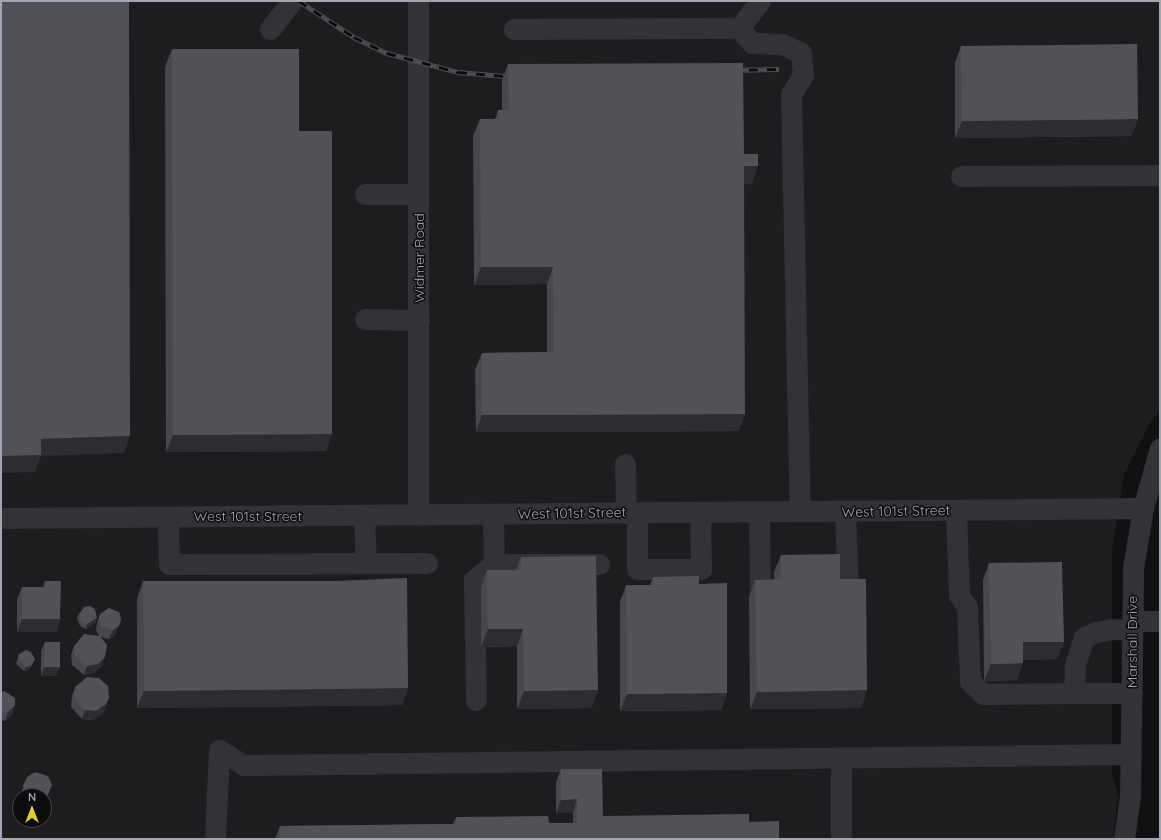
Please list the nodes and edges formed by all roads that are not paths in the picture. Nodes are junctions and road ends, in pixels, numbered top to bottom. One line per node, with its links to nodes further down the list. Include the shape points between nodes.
1 (292, 1): 6 (street)
2 (418, 1): 10 (street, Widmer Road)
3 (760, 1): 4 (street)
4 (739, 28): 5 (street); 17 (street, via 752,43 782,44 801,53 803,75 792,94)
5 (514, 29)
6 (270, 30)
7 (1160, 175): 8 (street)
8 (961, 176)
9 (365, 194): 10 (street)
10 (418, 194): 12 (street, Widmer Road)
11 (365, 319): 12 (street)
12 (419, 320): 24 (street, Widmer Road)
13 (1160, 448): 15 (street, Marshall Drive)
14 (625, 464): 21 (street)
15 (1143, 508): 16 (street, West 101st Street); 34 (street, Marshall Drive, via 1133,568)
16 (956, 510): 18 (street, West 101st Street); 35 (street, via 959,595 967,607 970,681 983,694)
17 (800, 511): 18 (street, West 101st Street); 20 (street, West 101st Street)
18 (845, 511): 32 (street)
19 (700, 512): 20 (street, West 101st Street); 21 (street, West 101st Street); 21 (street, via 701,569 637,569)
20 (759, 512): 31 (street)
21 (632, 513): 22 (street, West 101st Street)
22 (493, 514): 24 (street, West 101st Street); 29 (street)
23 (364, 515): 24 (street, West 101st Street); 25 (street, West 101st Street); 28 (street)
24 (418, 515)
25 (168, 517): 26 (street, West 101st Street); 28 (street, via 169,564)
26 (1, 518)
27 (427, 562): 28 (street)
28 (366, 563)
29 (494, 564): 30 (street); 37 (street, via 474,580)
30 (599, 564)
31 (760, 597)
32 (848, 597)
33 (1160, 621): 34 (street)
34 (1132, 625): 35 (street, via 1084,637 1075,664); 36 (street, Marshall Drive)
35 (1074, 693): 36 (street)
36 (1132, 693): 38 (street, Marshall Drive)
37 (476, 700)
38 (1131, 754): 39 (street); 42 (street, Marshall Drive, via 1130,796)
39 (841, 757): 40 (street, via 244,765 219,750); 41 (street)
40 (214, 839)
41 (841, 839)
42 (1124, 839)

